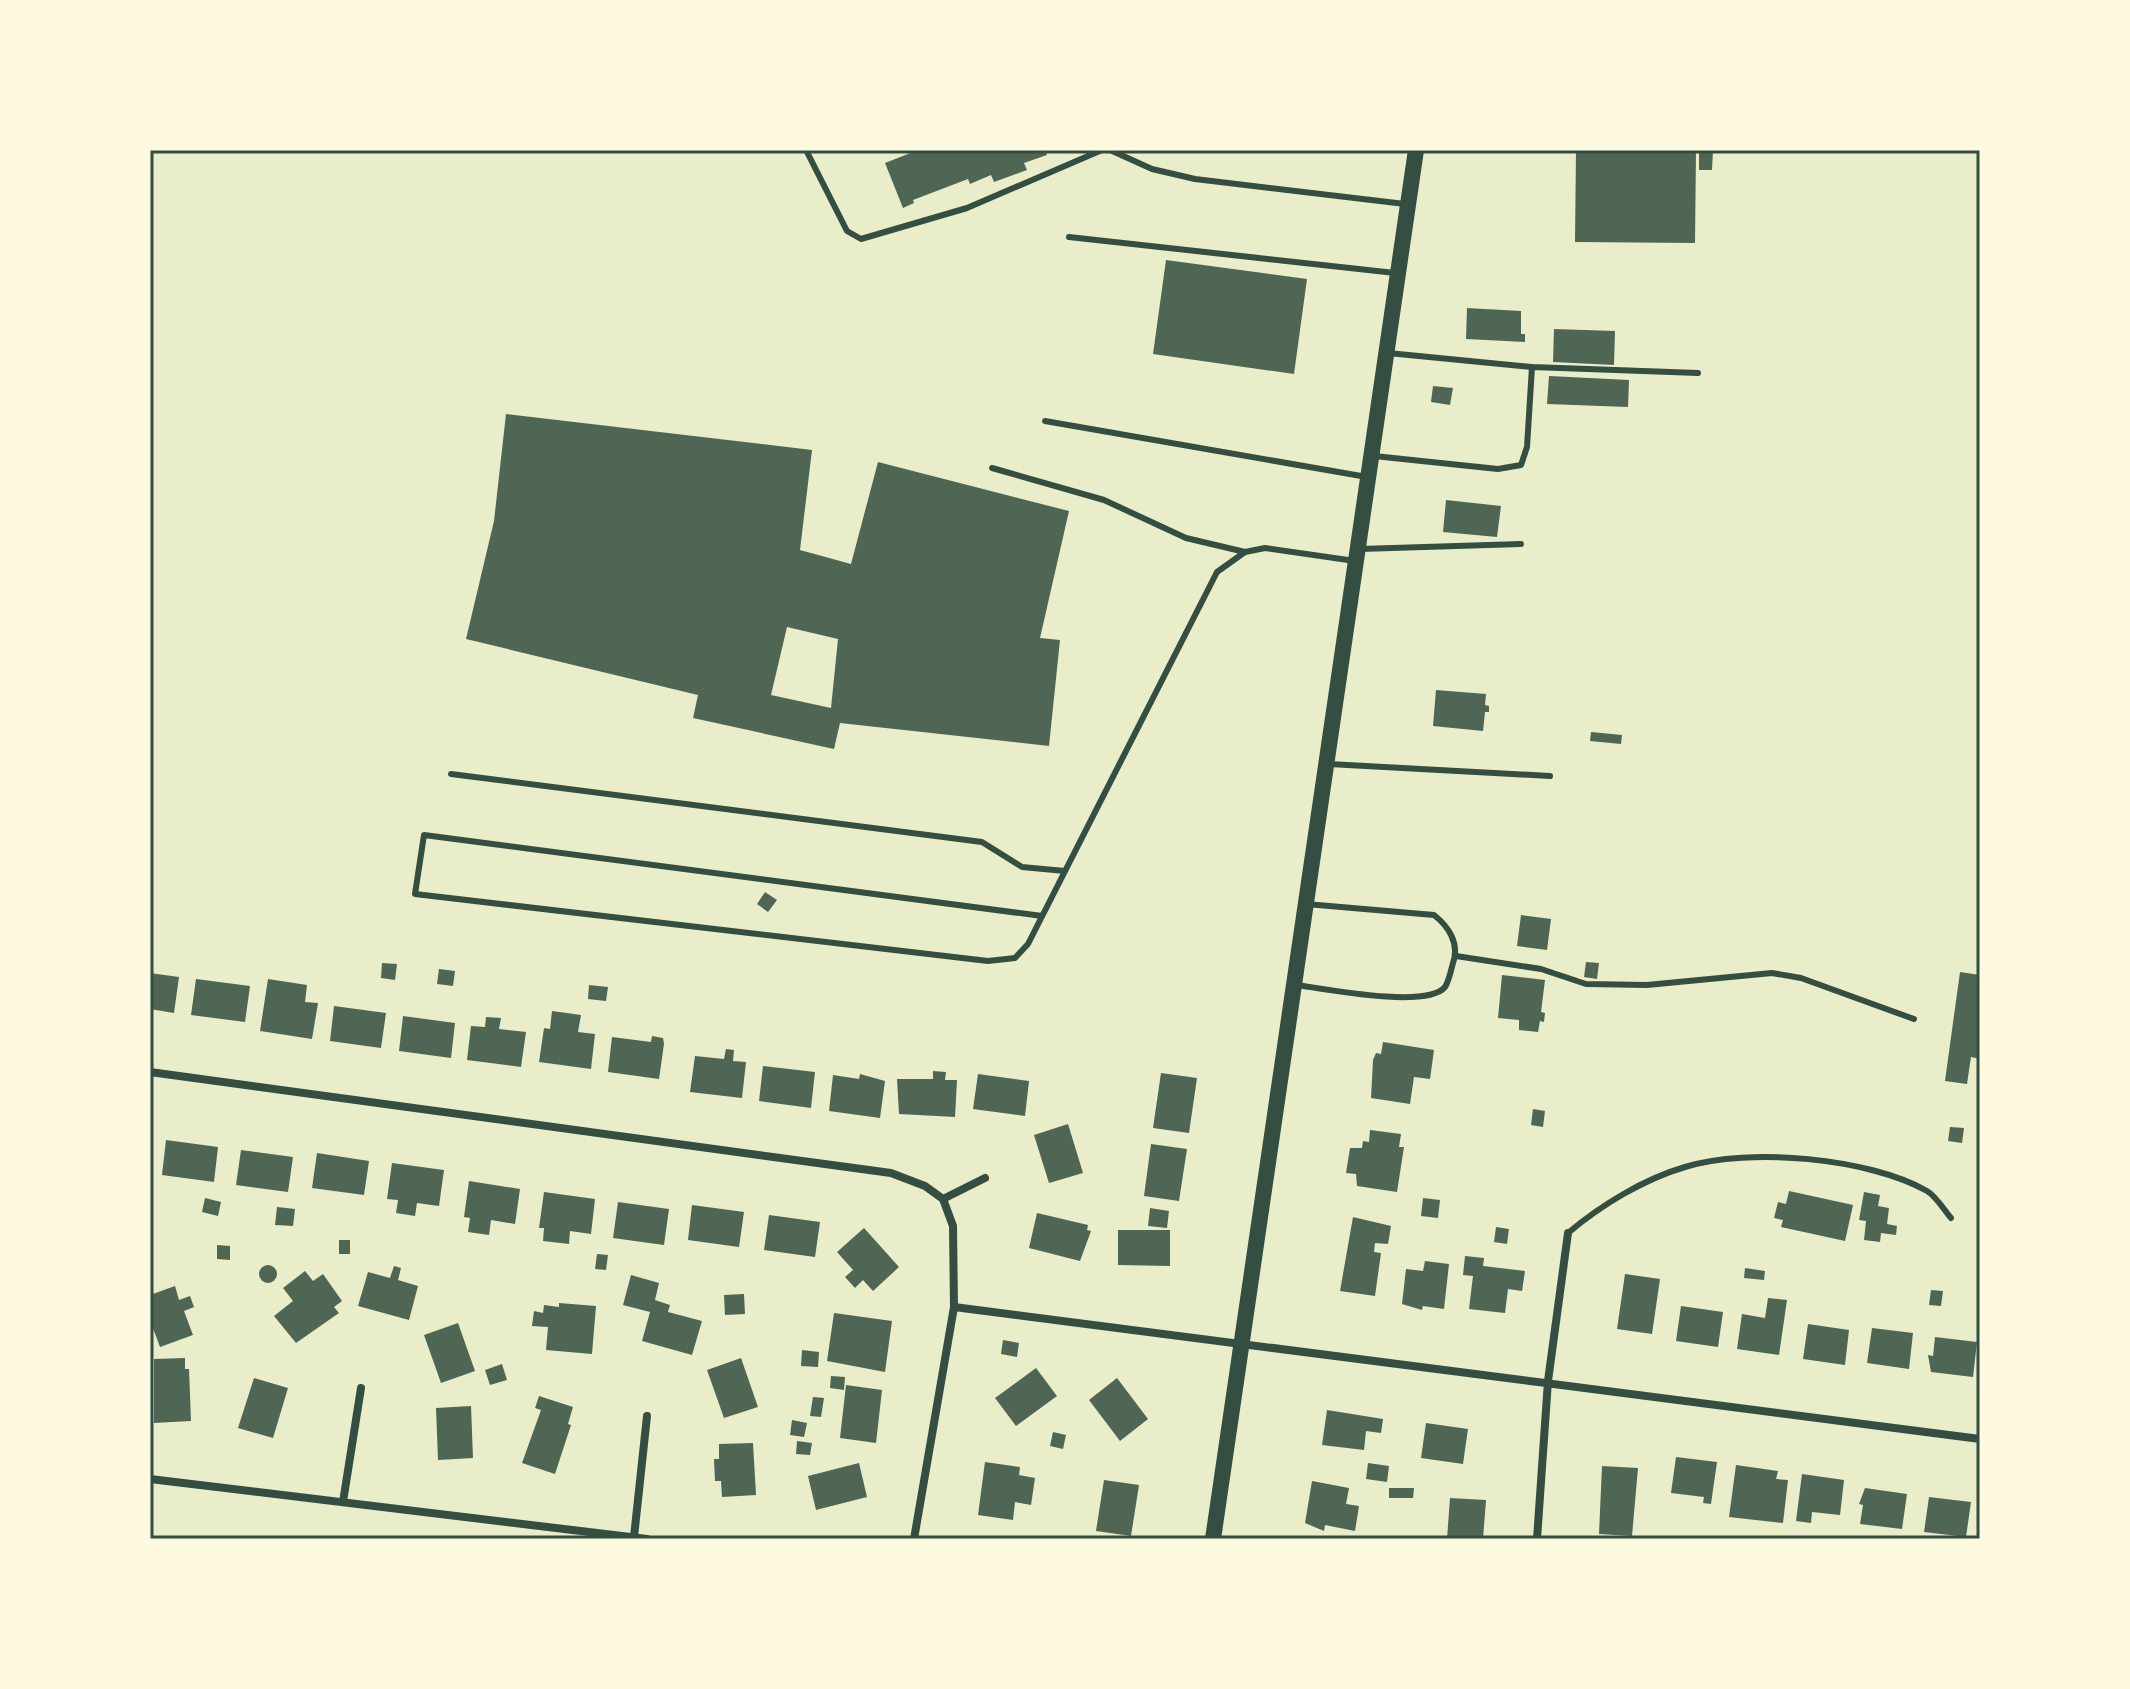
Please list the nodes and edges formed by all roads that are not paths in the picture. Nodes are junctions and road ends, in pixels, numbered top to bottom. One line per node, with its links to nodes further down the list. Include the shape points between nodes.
1 (806, 150): 2 (lane, via 847,231 861,239 967,208)
2 (1102, 150)
3 (1110, 150): 5 (lane, via 1152,169 1195,179)
4 (1416, 150): 5 (main road)
5 (1409, 205): 7 (main road)
6 (1069, 237): 7 (lane)
7 (1398, 273): 8 (main road)
8 (1388, 353): 9 (lane); 12 (main road)
9 (1532, 367): 10 (lane); 12 (lane, via 1521,465 1498,469)
10 (1698, 373)
11 (1045, 421): 14 (lane)
12 (1370, 455): 14 (main road)
13 (992, 468): 16 (lane, via 1104,500 1186,538)
14 (1367, 477): 17 (main road)
15 (1521, 544): 17 (lane)
16 (1245, 552): 17 (lane, via 1265,548); 21 (lane, via 1217,572)
17 (1356, 555): 18 (main road)
18 (1325, 764): 20 (lane); 22 (main road)
19 (451, 774): 21 (lane, via 982,842 1022,867)
20 (1550, 776)
21 (1065, 871): 23 (lane)
22 (1305, 904): 24 (lane, via 1434,915 1449,927); 25 (main road)
23 (1042, 916): 23 (lane, via 1015,958 988,961 415,894 424,835)
24 (1456, 956): 25 (lane, via 1445,986 1431,996); 26 (lane, via 1541,969 1586,984 1647,985 1772,973 1801,978)
25 (1293, 985): 33 (main road)
26 (1914, 1019)
27 (150, 1072): 29 (street, via 891,1173)
28 (985, 1178): 29 (street)
29 (943, 1199): 32 (street, via 953,1226)
30 (1951, 1218): 31 (lane, via 1930,1192 1886,1173 1736,1157 1685,1167 1647,1184)
31 (1568, 1233): 34 (street)
32 (954, 1307): 33 (street); 42 (street)
33 (1241, 1344): 34 (street); 43 (main road)
34 (1548, 1381): 37 (street); 44 (street)
35 (361, 1388): 39 (street)
36 (647, 1416): 40 (street)
37 (1980, 1439)
38 (150, 1479): 39 (street)
39 (343, 1502): 40 (street)
40 (634, 1537): 41 (street)
41 (647, 1539)
42 (914, 1539)
43 (1213, 1539)
44 (1537, 1539)

